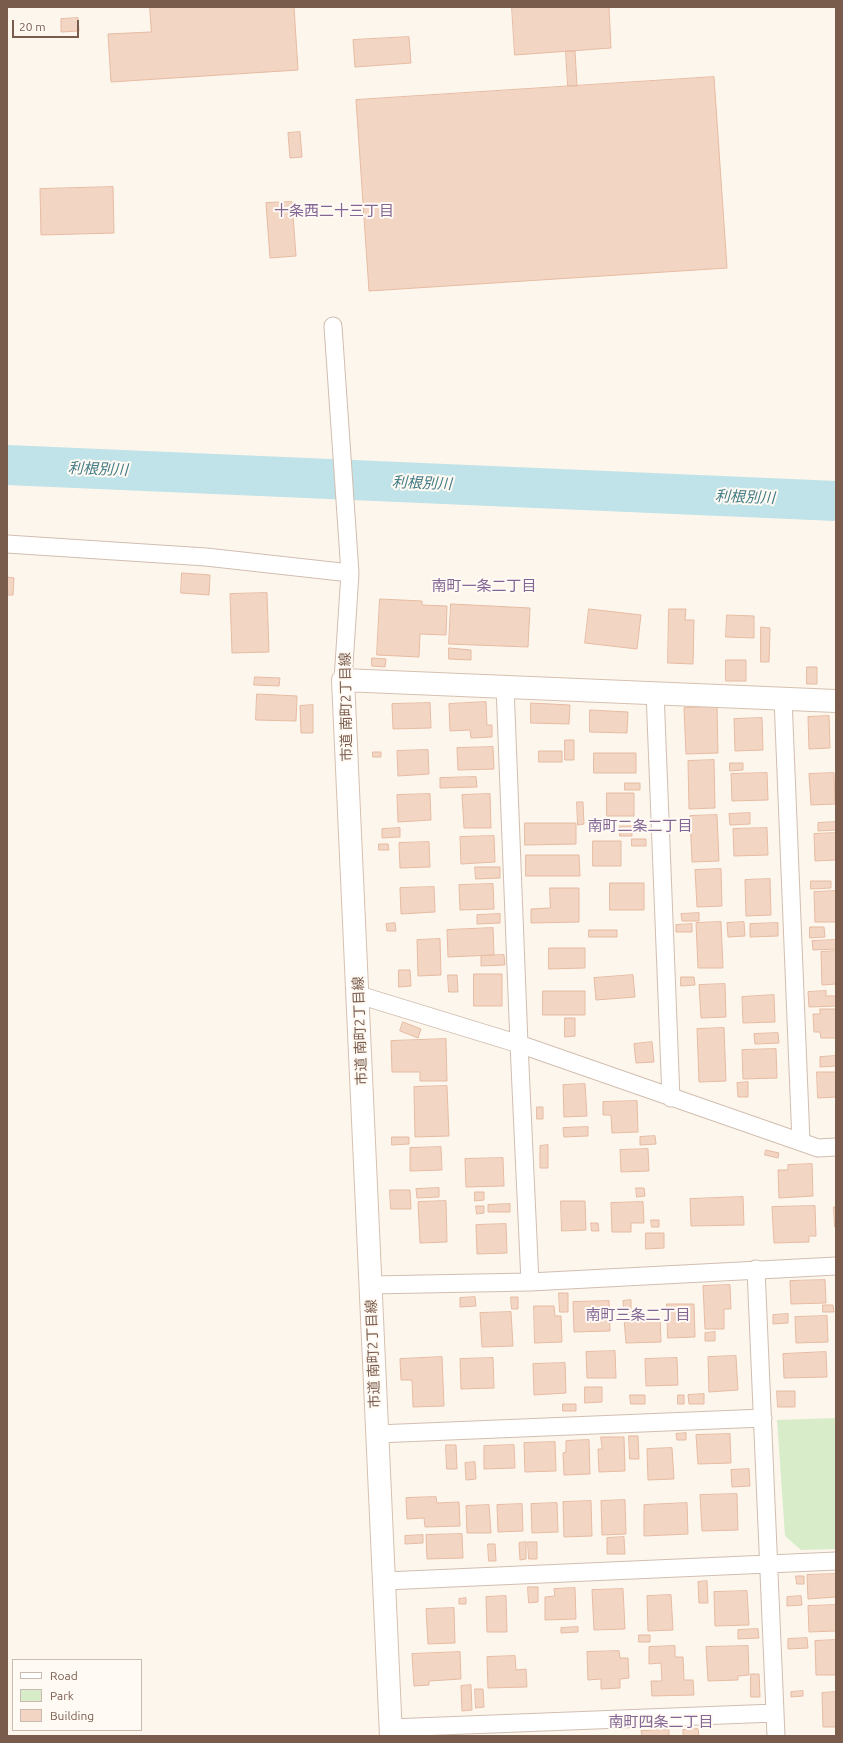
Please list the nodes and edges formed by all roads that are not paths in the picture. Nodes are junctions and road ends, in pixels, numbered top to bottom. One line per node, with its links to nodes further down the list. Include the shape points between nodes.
1 (333, 326): 3 (street, 市道 南町2丁目線)
2 (7, 544): 3 (street)
3 (350, 566): 4 (street, 市道 南町2丁目線)
4 (343, 680): 5 (street); 9 (street, 市道 南町2丁目線)
5 (505, 686): 6 (street); 10 (street)
6 (655, 692): 7 (street); 11 (street)
7 (783, 698): 8 (street); 12 (street)
8 (836, 701)
9 (359, 995): 10 (street); 17 (street, 市道 南町2丁目線)
10 (519, 1044): 11 (street); 16 (street)
11 (671, 1098): 12 (street)
12 (801, 1142): 13 (street, via 818,1148)
13 (836, 1147)
14 (836, 1266): 15 (street)
15 (756, 1269): 16 (street); 18 (street)
16 (530, 1282): 17 (street)
17 (370, 1285): 19 (street, 市道 南町2丁目線)
18 (763, 1418): 19 (street); 21 (street)
19 (377, 1434): 22 (street, 市道 南町2丁目線)
20 (836, 1562): 21 (street)
21 (769, 1564): 22 (street); 23 (street)
22 (384, 1582): 24 (street, 市道 南町2丁目線)
23 (775, 1713): 24 (street); 25 (street)
24 (390, 1732)
25 (776, 1736)

